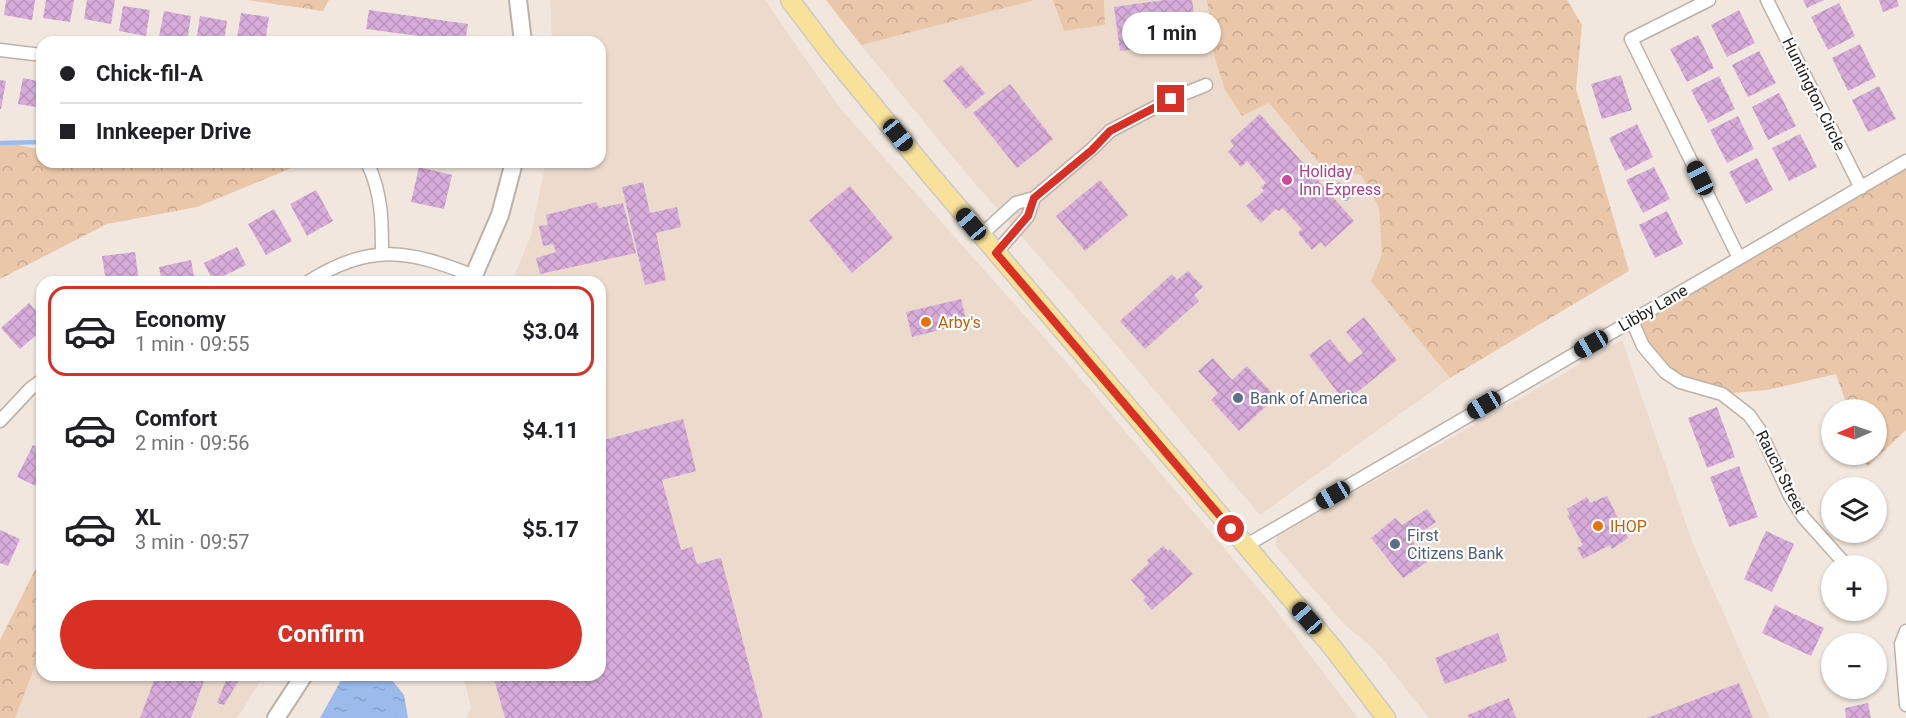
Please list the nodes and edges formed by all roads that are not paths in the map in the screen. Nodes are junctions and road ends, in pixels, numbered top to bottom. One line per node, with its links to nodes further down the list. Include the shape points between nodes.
1 (518, 0): 5 (street)
2 (790, 0): 14 (main road)
3 (1709, 0): 17 (street, via 1631,39)
4 (1767, 0): 12 (street, Huntington Circle)
5 (522, 36)
6 (0, 50): 7 (street)
7 (36, 55)
8 (1206, 85): 13 (street, via 1110,131)
9 (1906, 161): 12 (street, Libby Lane)
10 (370, 168): 16 (street, via 382,212)
11 (512, 168): 20 (street, via 500,215)
12 (1861, 188): 17 (street, Libby Lane)
13 (1034, 198): 14 (street, via 1016,203); 15 (street, via 1028,216)
14 (981, 236): 15 (main road)
15 (996, 253): 24 (main road)
16 (381, 254): 18 (street, via 339,265); 19 (street, via 423,257)
17 (1739, 258): 21 (street, Libby Lane)
18 (319, 276)
19 (465, 276)
20 (473, 276)
21 (1632, 321): 24 (street, Libby Lane); 25 (street, Rauch Street, via 1644,346 1665,372 1680,382 1722,394 1749,415 1760,429 1790,496)
22 (36, 384): 23 (street)
23 (0, 421)
24 (1245, 546): 30 (main road, via 1333,648)
25 (1837, 555)
26 (1906, 631): 28 (street, via 1901,644)
27 (300, 681): 29 (street)
28 (1906, 705)
29 (276, 718)
30 (1386, 718)

